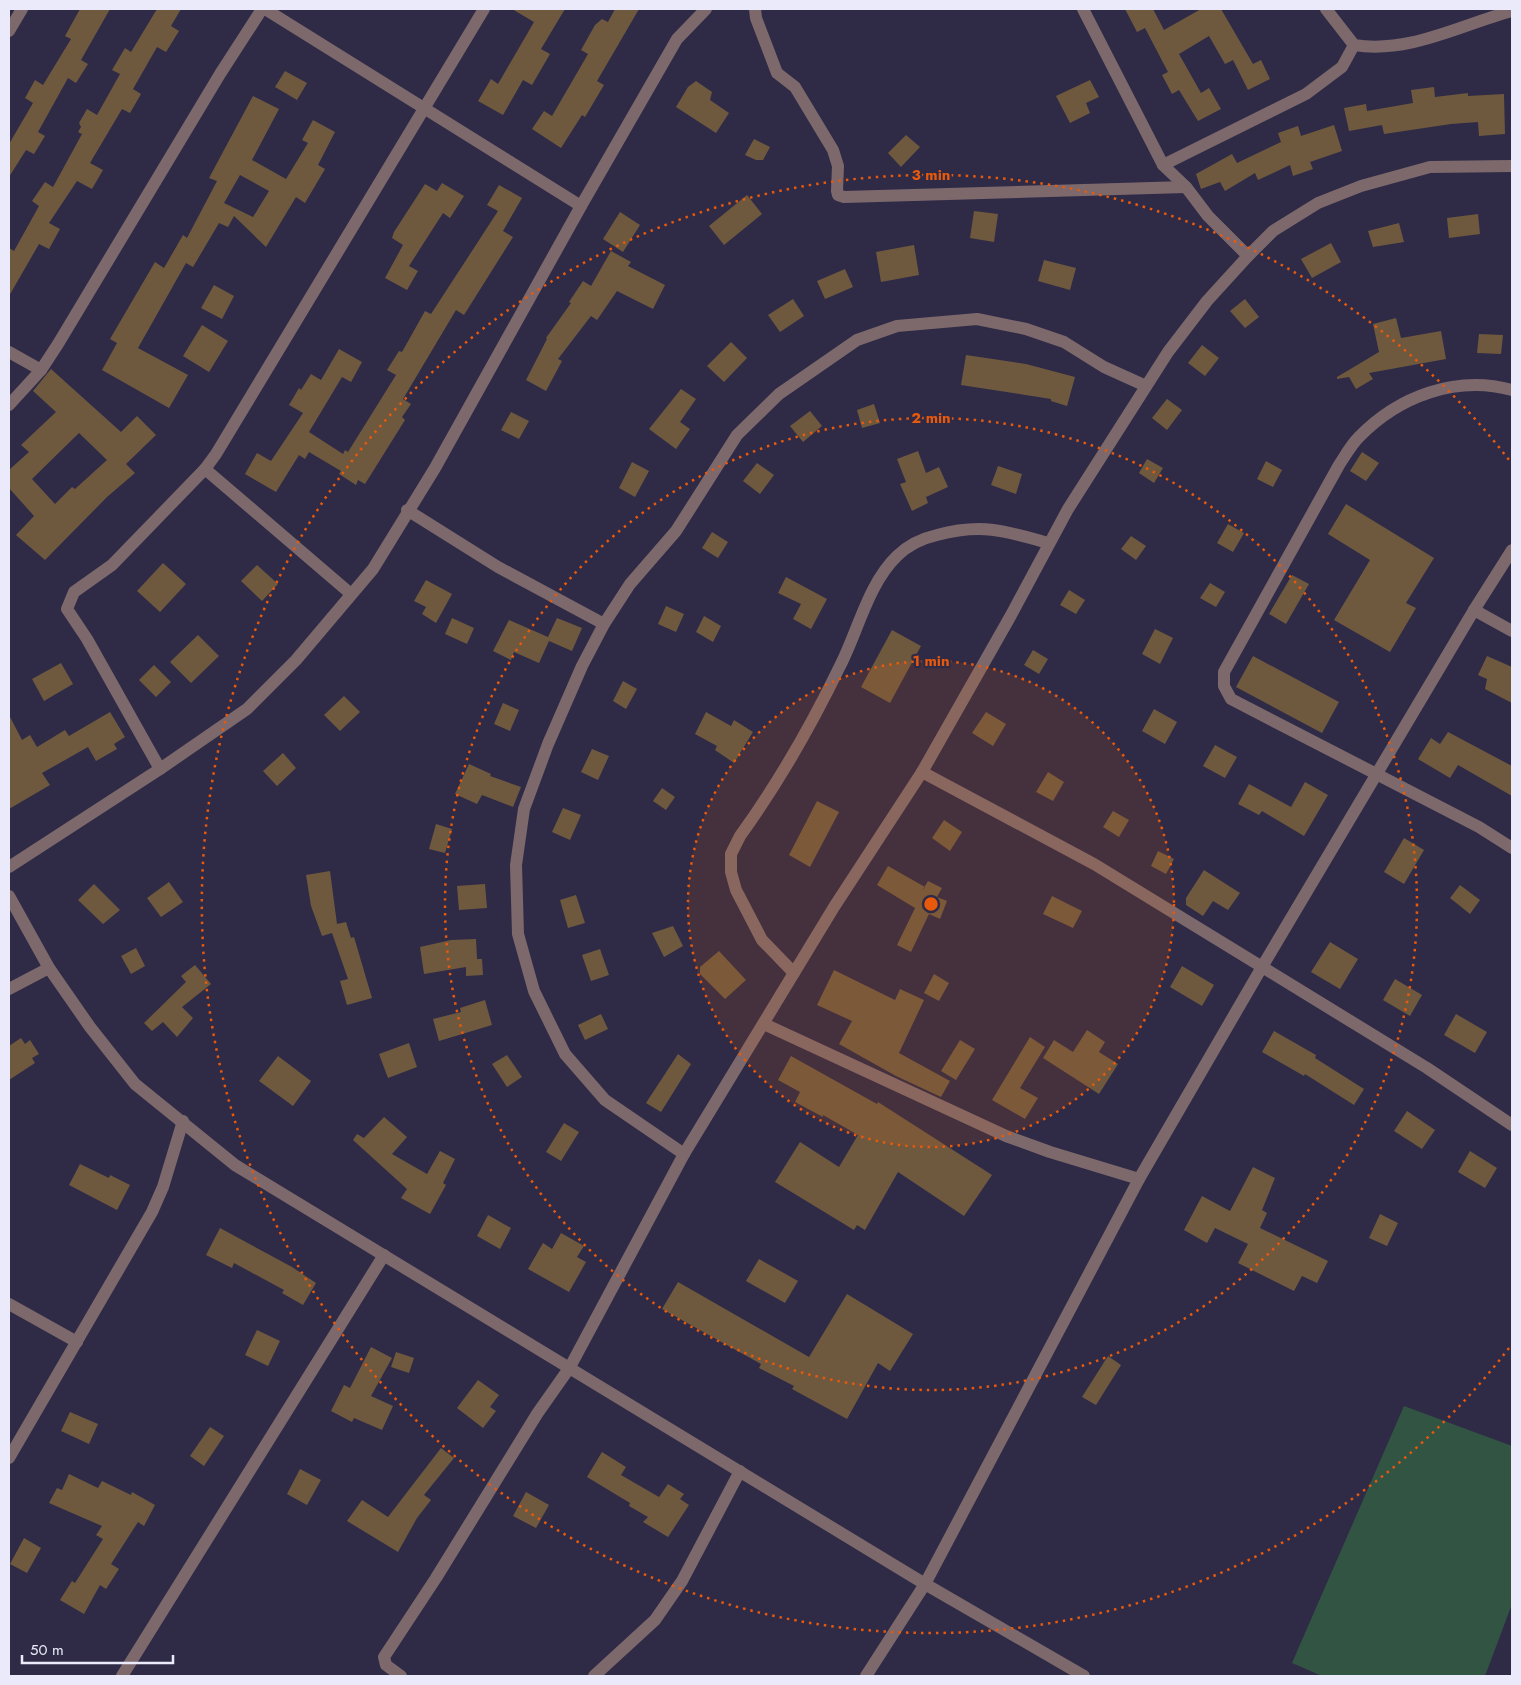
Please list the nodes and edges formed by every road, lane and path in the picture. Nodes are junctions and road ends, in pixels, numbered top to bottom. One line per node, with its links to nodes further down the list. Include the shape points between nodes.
1 (22, 9): 9 (street)
2 (264, 9): 11 (street); 18 (street, via 220,74)
3 (484, 9): 11 (street)
4 (706, 9): 15 (street, via 677,39)
5 (755, 9): 14 (street, via 777,73 794,87 833,150 838,166 838,195)
6 (1084, 9): 12 (street)
7 (1326, 9): 10 (street)
8 (1512, 11): 10 (street, via 1411,44 1375,48)
9 (9, 31)
10 (1354, 45): 12 (street, via 1342,67 1306,94)
11 (424, 107): 15 (street); 22 (street)
12 (1163, 165): 14 (street)
13 (1512, 166): 16 (street, via 1430,167 1361,186 1318,203 1273,231)
14 (1186, 188): 16 (street, via 1208,216)
15 (581, 206): 23 (street, via 435,468)
16 (1248, 256): 19 (street, via 1207,301)
17 (9, 352): 18 (street)
18 (41, 370): 21 (street)
19 (1146, 386): 24 (street); 28 (street, via 1104,367 1064,342 1026,329 976,319 897,326 857,340 779,394 737,435 676,532 630,584)
20 (1512, 390): 32 (street, via 1498,386 1456,385 1423,393 1384,417 1359,438 1339,465 1224,672 1224,686 1231,699)
21 (9, 405)
22 (205, 469): 26 (street); 30 (street, via 112,565 74,592 67,609)
23 (407, 510): 26 (street, via 373,569); 28 (street, via 498,567)
24 (1048, 543): 31 (street); 38 (street, via 1007,531 977,527 955,530 915,544 898,555 882,577 806,734 731,854 731,872 750,918 762,940)
25 (1512, 550): 27 (street)
26 (351, 594): 30 (street, via 296,660 247,709)
27 (1474, 610): 29 (street); 32 (street)
28 (604, 624): 43 (street, via 551,736 524,808 516,865 518,934 534,991 565,1054 604,1100)
29 (1512, 631)
30 (160, 769): 34 (street)
31 (922, 772): 37 (street, via 1094,864); 38 (street)
32 (1376, 775): 33 (street, via 1479,827); 37 (street)
33 (1512, 848)
34 (9, 866)
35 (9, 896): 36 (street)
36 (49, 968): 39 (street); 41 (street, via 136,1084)
37 (1262, 968): 42 (street, via 1427,1068); 44 (street)
38 (794, 973): 40 (street)
39 (9, 989)
40 (764, 1024): 43 (street); 44 (street, via 1006,1136)
41 (183, 1121): 45 (street, via 235,1165); 47 (street, via 164,1187)
42 (1512, 1125)
43 (684, 1154): 48 (street)
44 (1139, 1179): 51 (street)
45 (384, 1255): 48 (street); 52 (street)
46 (9, 1304): 47 (street)
47 (77, 1342): 49 (street)
48 (570, 1367): 50 (street); 53 (street, via 384,1657 386,1666)
49 (9, 1458)
50 (740, 1471): 51 (street); 54 (street, via 682,1581 654,1620)
51 (925, 1584): 55 (street); 56 (street)
52 (122, 1676)
53 (401, 1676)
54 (594, 1676)
55 (866, 1676)
56 (1084, 1676)

